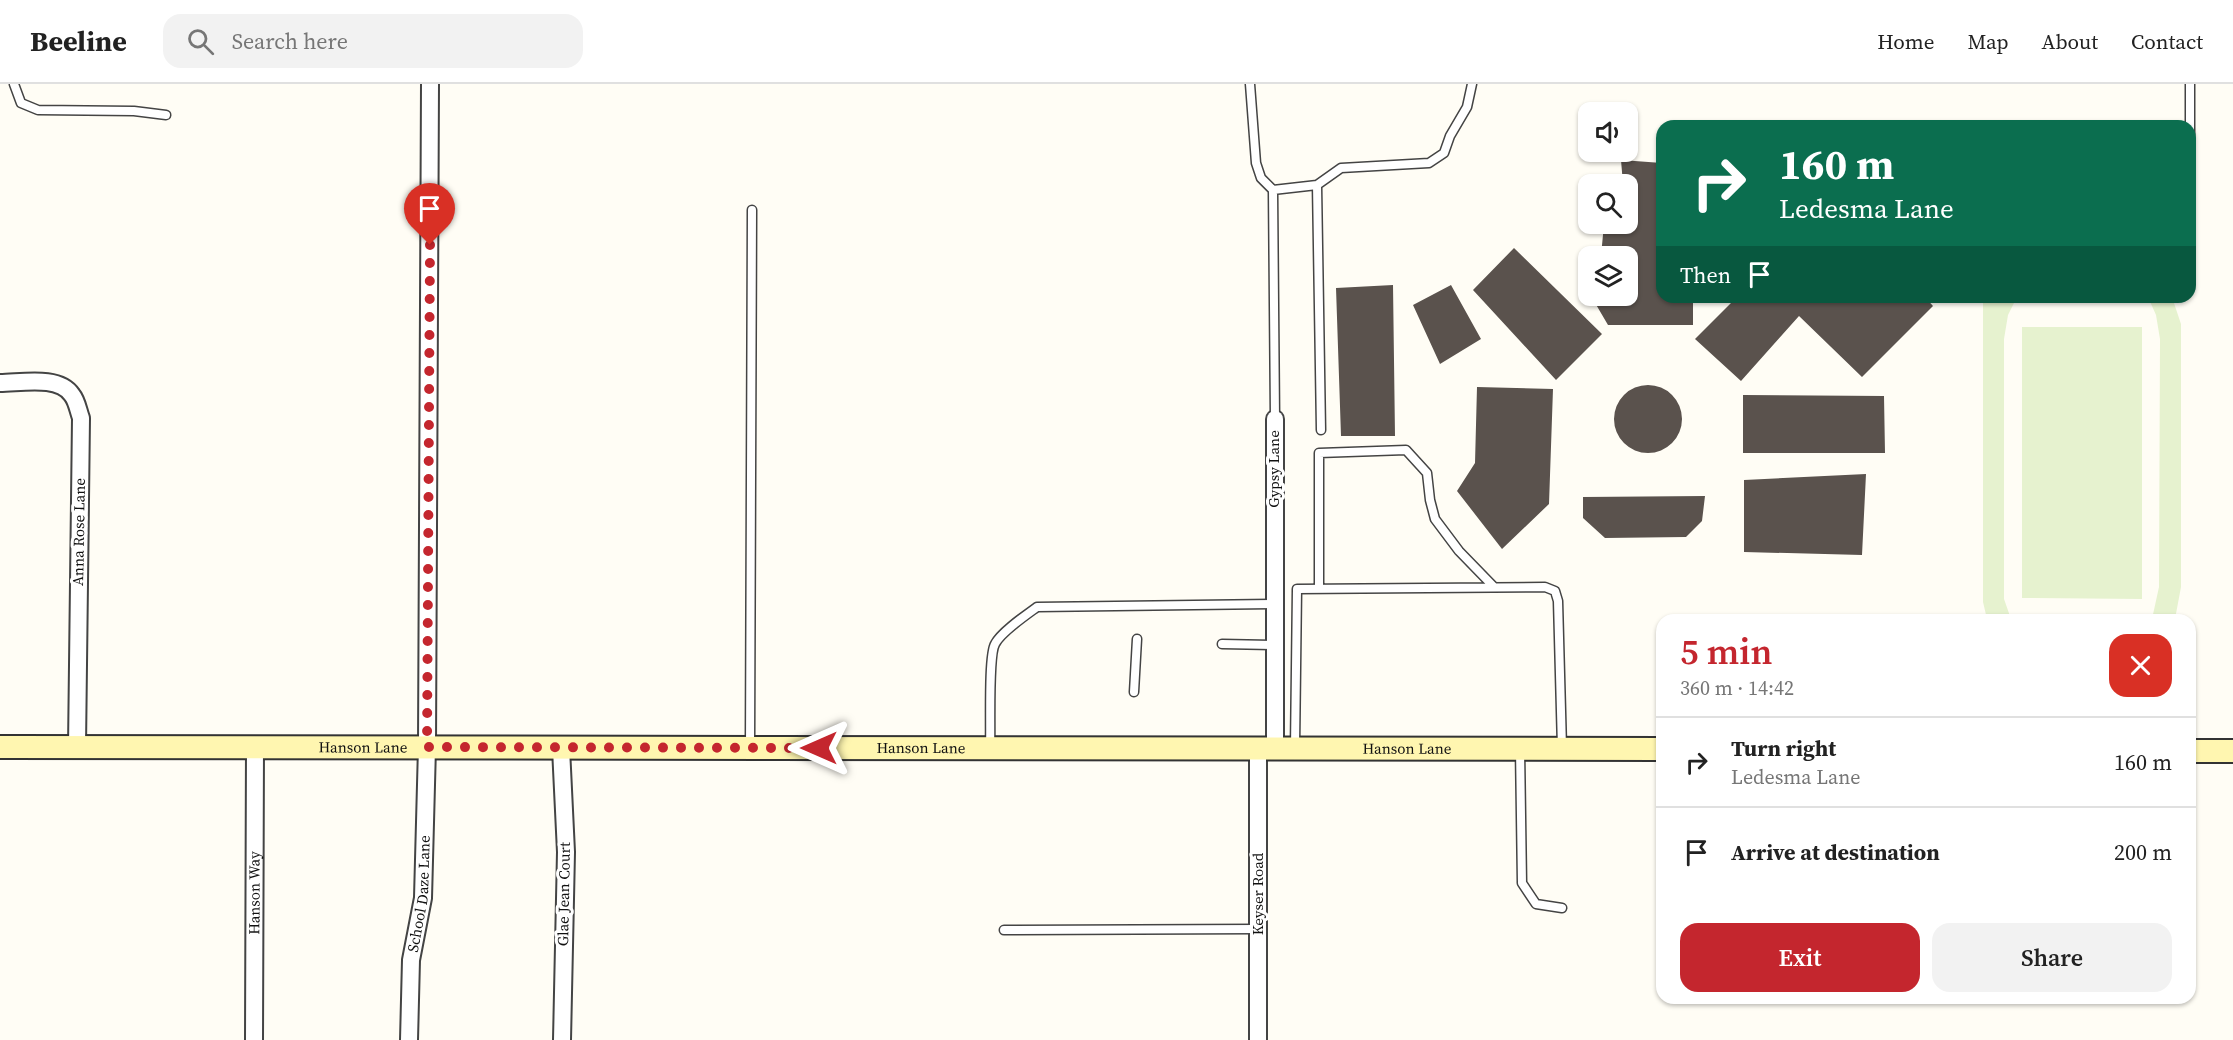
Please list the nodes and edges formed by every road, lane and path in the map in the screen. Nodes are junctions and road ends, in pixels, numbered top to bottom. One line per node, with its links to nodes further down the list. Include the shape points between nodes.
1 (14, 84): 6 (lane, via 21,103 38,110)
2 (430, 84): 24 (street, School Daze Lane)
3 (1250, 84): 9 (lane, via 1256,163 1261,177)
4 (1472, 84): 8 (lane, via 1467,107 1444,153 1430,163 1341,168)
5 (2190, 84): 7 (lane)
6 (166, 115)
7 (2190, 120)
8 (1317, 185): 9 (lane); 13 (lane)
9 (1273, 190): 12 (lane, Gypsy Lane)
10 (752, 210): 26 (lane)
11 (0, 384): 22 (street, Anna Rose Lane, via 52,383 66,388 81,417)
12 (1275, 419): 16 (street, Gypsy Lane)
13 (1321, 430)
14 (1494, 587): 15 (lane); 15 (lane, via 1459,551 1436,519 1427,473 1406,450 1319,453); 30 (lane, via 1545,587 1555,591)
15 (1319, 588): 28 (lane, via 1297,589)
16 (1274, 604): 19 (street, Gypsy Lane); 27 (lane, via 1037,608 1020,618 994,645)
17 (1137, 639): 20 (lane)
18 (1222, 644): 19 (lane)
19 (1274, 645): 28 (street, Gypsy Lane)
20 (1134, 692)
21 (0, 747): 22 (main road, Hanson Lane)
22 (77, 747): 23 (main road, Hanson Lane)
23 (255, 747): 24 (main road, Hanson Lane); 37 (street, Hanson Way)
24 (427, 747): 25 (main road, Hanson Lane); 38 (street, School Daze Lane, via 423,898 411,960)
25 (561, 748): 26 (main road, Hanson Lane); 39 (street, Glae Jean Court, via 566,852)
26 (750, 748): 27 (main road, Hanson Lane)
27 (990, 748): 28 (main road, Hanson Lane)
28 (1276, 748): 29 (main road, Hanson Lane); 35 (street, Keyser Road)
29 (1520, 749): 30 (main road, Hanson Lane); 34 (lane, via 1522,883 1536,904)
30 (1562, 749): 31 (main road, Hanson Lane)
31 (1656, 749)
32 (2196, 751): 33 (main road)
33 (2233, 751)
34 (1562, 908)
35 (1258, 929): 36 (lane); 40 (street, Keyser Road)
36 (1004, 930)
37 (254, 1040)
38 (409, 1040)
39 (562, 1040)
40 (1258, 1040)

